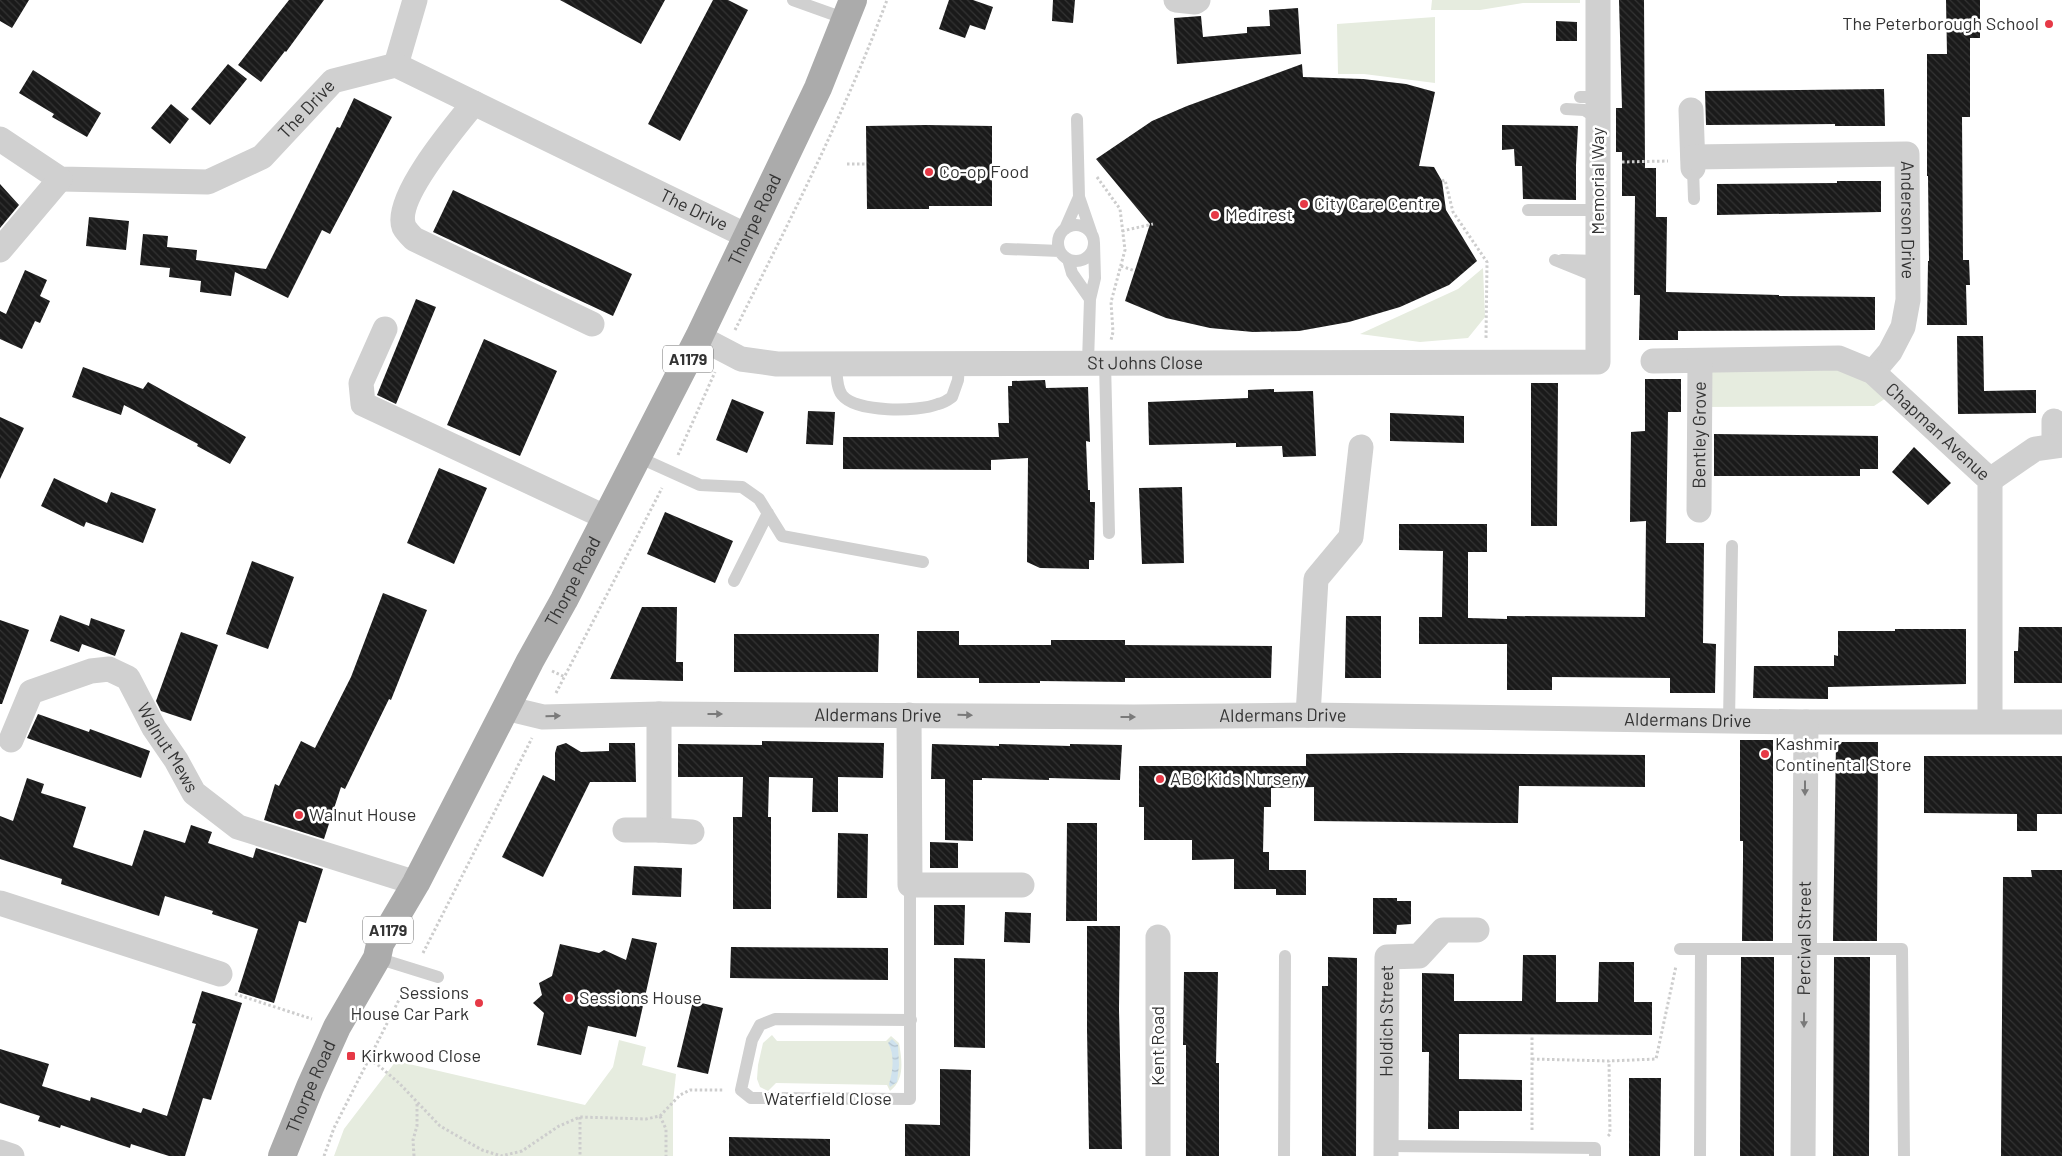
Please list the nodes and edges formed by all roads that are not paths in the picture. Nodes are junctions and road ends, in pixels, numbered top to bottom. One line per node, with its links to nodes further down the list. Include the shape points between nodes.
1 (415, 0): 7 (street)
2 (793, 0): 6 (lane)
3 (1176, 0): 4 (street)
4 (1198, 0)
5 (1598, 0): 9 (street, Memorial Way)
6 (849, 10): 20 (main road, Thorpe Road / A1179, via 818,88)
7 (396, 65): 8 (street, The Drive); 15 (street, The Drive, via 333,81 262,157 208,182)
8 (474, 103): 20 (street, The Drive); 25 (street, via 438,148 405,203 404,226 414,239)
9 (1591, 104): 10 (lane, via 1584,110); 19 (street, Memorial Way, via 1598,162)
10 (1566, 109)
11 (1692, 110): 14 (street)
12 (1077, 119): 16 (lane)
13 (0, 139): 15 (street)
14 (1693, 162): 17 (lane); 34 (street, Anderson Drive, via 1907,154 1908,300 1902,327 1890,352)
15 (60, 179): 23 (street)
16 (1079, 197): 21 (lane); 22 (lane)
17 (1694, 199)
18 (1528, 210): 19 (lane)
19 (1598, 210): 31 (street, Memorial Way)
20 (747, 236): 27 (main road, Thorpe Road / A1179)
21 (1093, 238): 22 (lane, via 1087,228 1076,225); 22 (lane, via 1090,255 1080,261); 24 (lane, via 1095,278)
22 (1063, 244): 24 (lane, via 1072,273)
23 (0, 250)
24 (1090, 299): 30 (lane)
25 (592, 324)
26 (385, 329): 41 (street, via 360,384 363,404)
27 (699, 337): 33 (street, St Johns Close, via 741,359 777,364); 37 (main road, Thorpe Road / A1179)
28 (1700, 360): 29 (street, Chapman Avenue); 34 (street, Chapman Avenue, via 1839,358); 39 (street, Bentley Grove)
29 (1653, 361)
30 (1097, 362): 31 (street, St Johns Close); 32 (street, St Johns Close); 42 (lane)
31 (1598, 362)
32 (959, 363): 33 (street, St Johns Close); 33 (lane, via 952,397 937,405 908,409 859,406 850,402 841,394)
33 (836, 364)
34 (1873, 372): 38 (street, Chapman Avenue)
35 (2057, 437): 38 (street)
36 (1362, 447): 49 (street, via 1351,537 1316,580)
37 (638, 457): 40 (lane, via 700,484 742,487 759,499); 41 (main road, Thorpe Road / A1179)
38 (1990, 480): 50 (street, Chapman Avenue)
39 (1699, 510)
40 (768, 513): 44 (lane, via 782,536); 45 (lane)
41 (606, 518): 46 (main road, Thorpe Road / A1179)
42 (1109, 533)
43 (1732, 546): 51 (lane)
44 (923, 562)
45 (734, 581)
46 (505, 708): 47 (street, Aldermans Drive, one-way to 47, via 543,717); 58 (main road, Thorpe Road / A1179)
47 (659, 714): 48 (street, Aldermans Drive, one-way to 48); 56 (street)
48 (909, 715): 49 (street, Aldermans Drive, one-way to 49); 59 (street, Waterfield Close)
49 (1308, 715): 51 (street, Aldermans Drive)
50 (1990, 720): 52 (street, Aldermans Drive); 53 (street, Aldermans Drive)
51 (1729, 721): 52 (street, Aldermans Drive)
52 (1806, 722): 66 (street, Percival Street, one-way to 66)
53 (2062, 722)
54 (11, 740): 58 (street, Walnut Mews, via 31,692 91,671 109,669 128,678 194,793 238,827)
55 (625, 830): 56 (street)
56 (659, 830): 57 (street)
57 (692, 832)
58 (416, 883): 68 (main road, Thorpe Road / A1179, via 380,944)
59 (910, 884): 60 (street); 71 (lane, Waterfield Close)
60 (1022, 885)
61 (0, 903): 69 (street)
62 (1477, 930): 72 (street, Holdich Street, via 1443,930 1419,956 1387,957)
63 (1158, 937): 77 (street, Kent Road)
64 (1680, 949): 65 (lane)
65 (1701, 949): 66 (lane); 79 (lane)
66 (1804, 949): 80 (street, Percival Street, one-way to 80); 81 (lane, via 1902,949)
67 (1285, 956): 78 (lane)
68 (377, 958): 70 (lane); 76 (main road, Thorpe Road / A1179, via 337,1027)
69 (220, 974)
70 (438, 977)
71 (911, 1020): 71 (lane, Waterfield Close, via 775,1019 760,1024 752,1040 741,1090 751,1098 910,1099)
72 (1386, 1151): 74 (lane, via 1532,1148)
73 (0, 1152): 75 (street)
74 (1595, 1152)
75 (12, 1156)
76 (282, 1156)
77 (1158, 1156)
78 (1284, 1156)
79 (1700, 1156)
80 (1803, 1156)
81 (1904, 1156)

